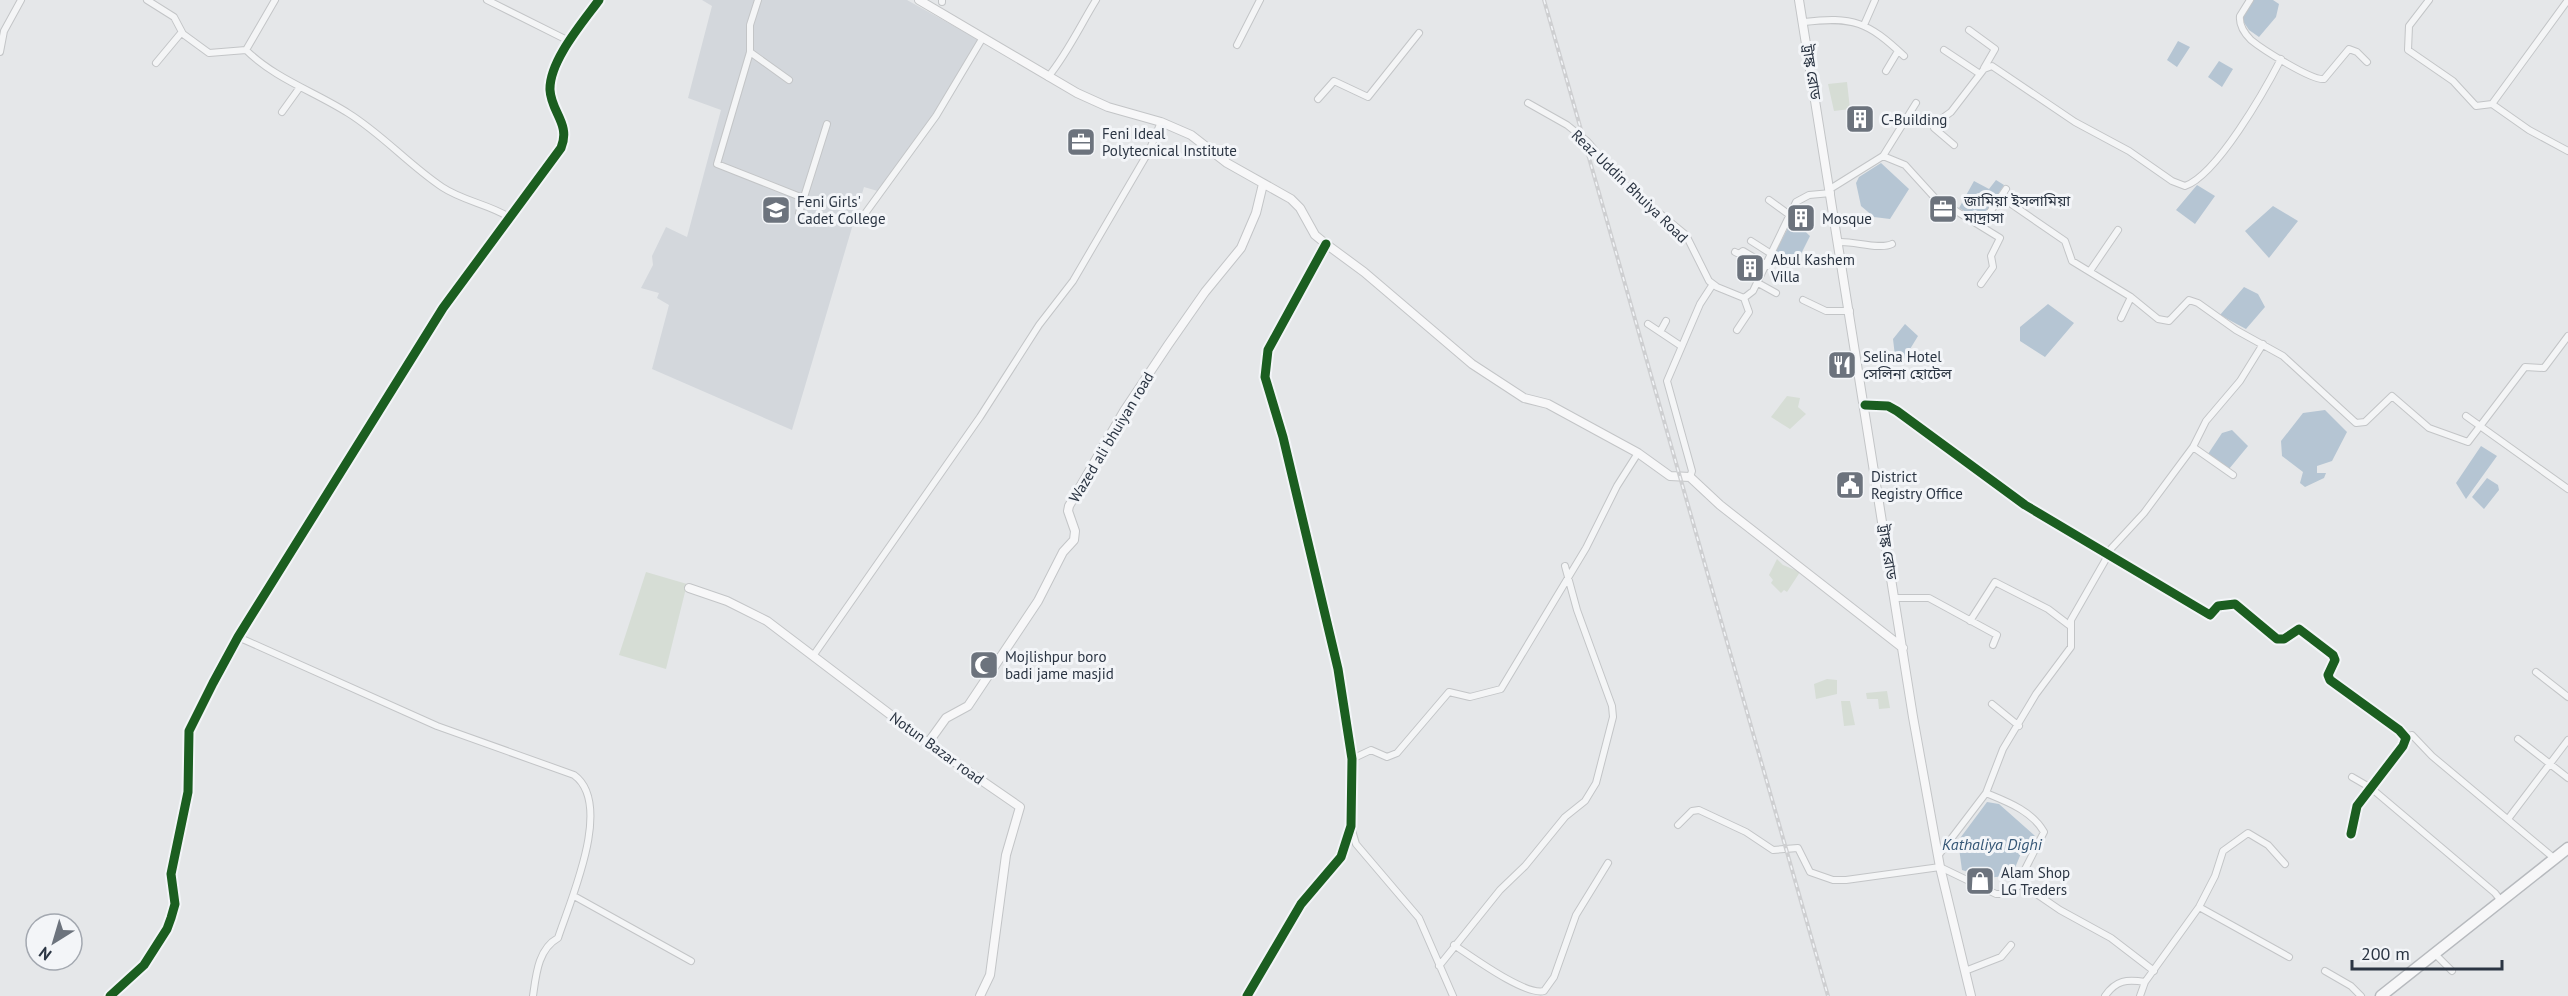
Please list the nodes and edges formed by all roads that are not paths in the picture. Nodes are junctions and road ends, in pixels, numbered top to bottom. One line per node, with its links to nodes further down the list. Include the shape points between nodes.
1 (21, 0): 25 (street, via 4,31)
2 (147, 0): 18 (street, via 174,17)
3 (275, 0): 23 (street)
4 (487, 0): 21 (street)
5 (599, 0): 21 (street)
6 (919, 0): 20 (main road)
7 (1096, 0): 32 (street, via 1063,59)
8 (1260, 0): 22 (street)
9 (1799, 0): 15 (main road, ট্রাঙ্ক রোড)
10 (1875, 0): 16 (street)
11 (2250, 0): 27 (street, via 2240,16 2240,25 2251,39)
12 (2429, 0): 38 (street, via 2409,27 2408,50 2453,81 2471,103)
13 (2568, 0): 38 (street)
14 (756, 1): 26 (street, via 750,25)
15 (1804, 22): 16 (street, via 1831,19); 49 (main road, ট্রাঙ্ক রোড)
16 (1864, 25): 30 (street, via 1901,53)
17 (1969, 30): 31 (street, via 1995,49)
18 (181, 33): 23 (street, via 209,53); 29 (street)
19 (1419, 33): 35 (street, via 1368,97 1334,81)
20 (982, 39): 32 (main road); 54 (street, via 936,116)
21 (569, 41): 56 (street, via 554,71 550,92 563,123 564,140)
22 (1237, 45)
23 (246, 50): 34 (street)
24 (1944, 50): 31 (street)
25 (0, 52)
26 (750, 52): 33 (street); 51 (street, via 717,164)
27 (2281, 59): 28 (street, via 2320,80 2328,76 2349,49); 31 (street, via 2230,142 2206,171 2186,186 2075,122 2003,72 1992,66)
28 (2367, 62)
29 (156, 63)
30 (1886, 71)
31 (1982, 71): 42 (street, via 1951,112)
32 (1048, 77): 41 (main road, via 1108,107)
33 (789, 80)
34 (300, 87): 39 (street); 56 (street, via 354,116 442,187)
35 (1318, 99)
36 (1528, 103): 69 (street, Reaz Uddin Bhuiya Road, via 1587,141 1623,183 1686,235)
37 (1916, 103): 40 (street)
38 (2492, 104): 45 (street)
39 (282, 112)
40 (1910, 113): 42 (street); 46 (street)
41 (1161, 122): 47 (main road, via 1191,135); 104 (street, via 1149,151 1073,280)
42 (1933, 123): 44 (street)
43 (827, 124): 51 (street)
44 (1954, 145)
45 (2568, 151)
46 (1883, 156): 49 (street); 57 (street, via 1905,165 1935,198)
47 (1263, 184): 61 (main road, via 1297,203 1315,235); 112 (main road, Wazed ali bhuiyan road, via 1241,248 1162,354 1069,506 1074,540 1063,552 1030,614 968,706 946,718)
48 (2006, 189): 50 (street)
49 (1831, 191): 55 (street, via 1801,197); 60 (main road, ট্রাঙ্ক রোড)
50 (2001, 197): 57 (street); 66 (street, via 2065,241 2072,261)
51 (803, 198): 53 (street)
52 (1769, 200): 55 (street)
53 (799, 213)
54 (864, 215)
55 (1791, 216): 64 (street)
56 (509, 217): 101 (street, via 443,308)
57 (1981, 225): 70 (street, via 2001,240 1991,256 1993,267)
58 (2118, 230): 66 (street)
59 (1751, 241): 64 (street)
60 (1839, 242): 62 (street, via 1884,247); 77 (main road, ট্রাঙ্ক রোড)
61 (1326, 244): 90 (main road, via 1499,384 1524,398 1548,404); 113 (street, via 1268,350 1265,377 1338,669)
62 (1892, 244)
63 (1735, 252): 65 (street, via 1743,251)
64 (1773, 255): 65 (street)
65 (1766, 269): 67 (street); 68 (street)
66 (2091, 271): 73 (street)
67 (1773, 276)
68 (1758, 283): 71 (street); 72 (street)
69 (1713, 284): 74 (street); 85 (street)
70 (1981, 284)
71 (1752, 292): 74 (street); 75 (street)
72 (1776, 293)
73 (2131, 297): 78 (street); 84 (street, via 2166,321 2189,300 2198,303)
74 (1744, 298): 81 (street, via 1749,312)
75 (1757, 299)
76 (1803, 300): 77 (street, via 1826,311)
77 (1850, 311): 86 (main road, ট্রাঙ্ক রোড)
78 (2121, 318)
79 (1666, 321): 82 (street)
80 (1648, 324): 82 (street)
81 (1737, 330)
82 (1660, 332): 85 (street)
83 (2568, 336): 88 (street, via 2544,368 2525,367)
84 (2263, 344): 88 (street, via 2283,356 2356,423 2365,422 2392,396 2440,434 2468,442); 89 (street, via 2240,381 2206,421)
85 (1681, 346): 92 (street, via 1667,381 1692,471)
86 (1865, 405): 94 (street, via 1888,406 1897,411 2025,505); 98 (main road, ট্রাঙ্ক রোড)
87 (2466, 416): 88 (street)
88 (2481, 428): 93 (street)
89 (2193, 447): 91 (street); 94 (street, via 2144,513)
90 (1638, 453): 92 (main road, via 1670,476); 96 (street)
91 (2233, 475)
92 (1690, 477): 103 (main road, via 1720,505)
93 (2568, 489)
94 (2107, 553): 100 (street); 109 (street, via 2210,615 2218,606 2235,604 2280,640 2296,629 2303,631 2335,658 2328,675 2330,680)
95 (1565, 566): 96 (street)
96 (1570, 575): 113 (street, via 1501,689 1470,697 1449,692 1397,753 1387,758 1371,750); 133 (street, via 1577,610 1612,706 1613,717 1596,783 1585,801 1565,817)
97 (689, 588): 104 (main road, Notun Bazar road, via 748,611)
98 (1895, 598): 99 (street, via 1926,598); 103 (main road, ট্রাঙ্ক রোড)
99 (1970, 621): 100 (street, via 1995,582 2048,609); 102 (street, via 1997,635)
100 (2069, 625): 108 (street, via 2071,646 2036,694)
101 (238, 637): 130 (street, via 437,726 579,779 590,806 587,845); 144 (street, via 190,727 188,792 171,874 175,904 171,918 144,965)
102 (1993, 645)
103 (1903, 648): 124 (main road, ট্রাঙ্ক রোড)
104 (813, 656): 112 (main road, Notun Bazar road)
105 (2536, 672): 106 (street)
106 (2568, 697)
107 (1992, 704): 108 (street)
108 (2019, 726): 118 (street, via 1994,767)
109 (2405, 737): 117 (street, via 2403,746); 119 (street, via 2412,735)
110 (2517, 739): 114 (street)
111 (2568, 740): 114 (street)
112 (928, 743): 146 (main road, Notun Bazar road, via 1020,807 1006,855 990,975)
113 (1352, 759): 121 (street)
114 (2552, 765): 116 (street); 119 (street)
115 (2352, 777): 117 (street)
116 (2568, 778)
117 (2370, 788): 122 (street, via 2356,806); 131 (street)
118 (1986, 793): 124 (street); 129 (street, via 2013,803 2038,821 2044,832)
119 (2508, 819): 125 (street)
120 (1678, 825): 128 (street, via 1692,811 1699,810 1773,849 1798,848 1810,872 1833,880)
121 (1351, 826): 138 (street, via 1356,844 1413,908); 147 (street, via 1341,857 1301,904)
122 (2351, 834)
123 (2568, 848): 125 (highway)
124 (1938, 856): 128 (main road, ট্রাঙ্ক রোড)
125 (2555, 859): 131 (highway)
126 (1608, 863): 133 (street, via 1576,915 1554,977 1544,991 1521,987)
127 (2285, 864): 132 (street, via 2268,845 2248,833 2223,851)
128 (1940, 867): 129 (street, via 1996,894); 139 (main road, ট্রাঙ্ক রোড)
129 (2017, 885): 140 (street, via 2026,885 2060,910 2111,938)
130 (574, 896): 137 (street); 145 (street, via 558,938 549,943 542,956)
131 (2502, 902): 135 (highway)
132 (2199, 907): 136 (street); 140 (street)
133 (1454, 945): 138 (street)
134 (2011, 945): 139 (street, via 2001,957)
135 (2434, 953): 142 (street); 153 (highway)
136 (2289, 957)
137 (691, 961)
138 (1439, 966): 148 (street)
139 (1965, 971): 149 (main road, ট্রাঙ্ক রোড)
140 (2154, 971): 143 (street)
141 (2325, 971): 152 (street)
142 (2452, 971)
143 (2145, 982): 150 (street, via 2119,981); 151 (street)
144 (110, 996)
145 (533, 996)
146 (980, 996)
147 (1247, 996)
148 (1453, 996)
149 (1971, 996)
150 (2105, 996)
151 (2140, 996)
152 (2361, 996)
153 (2381, 996)

